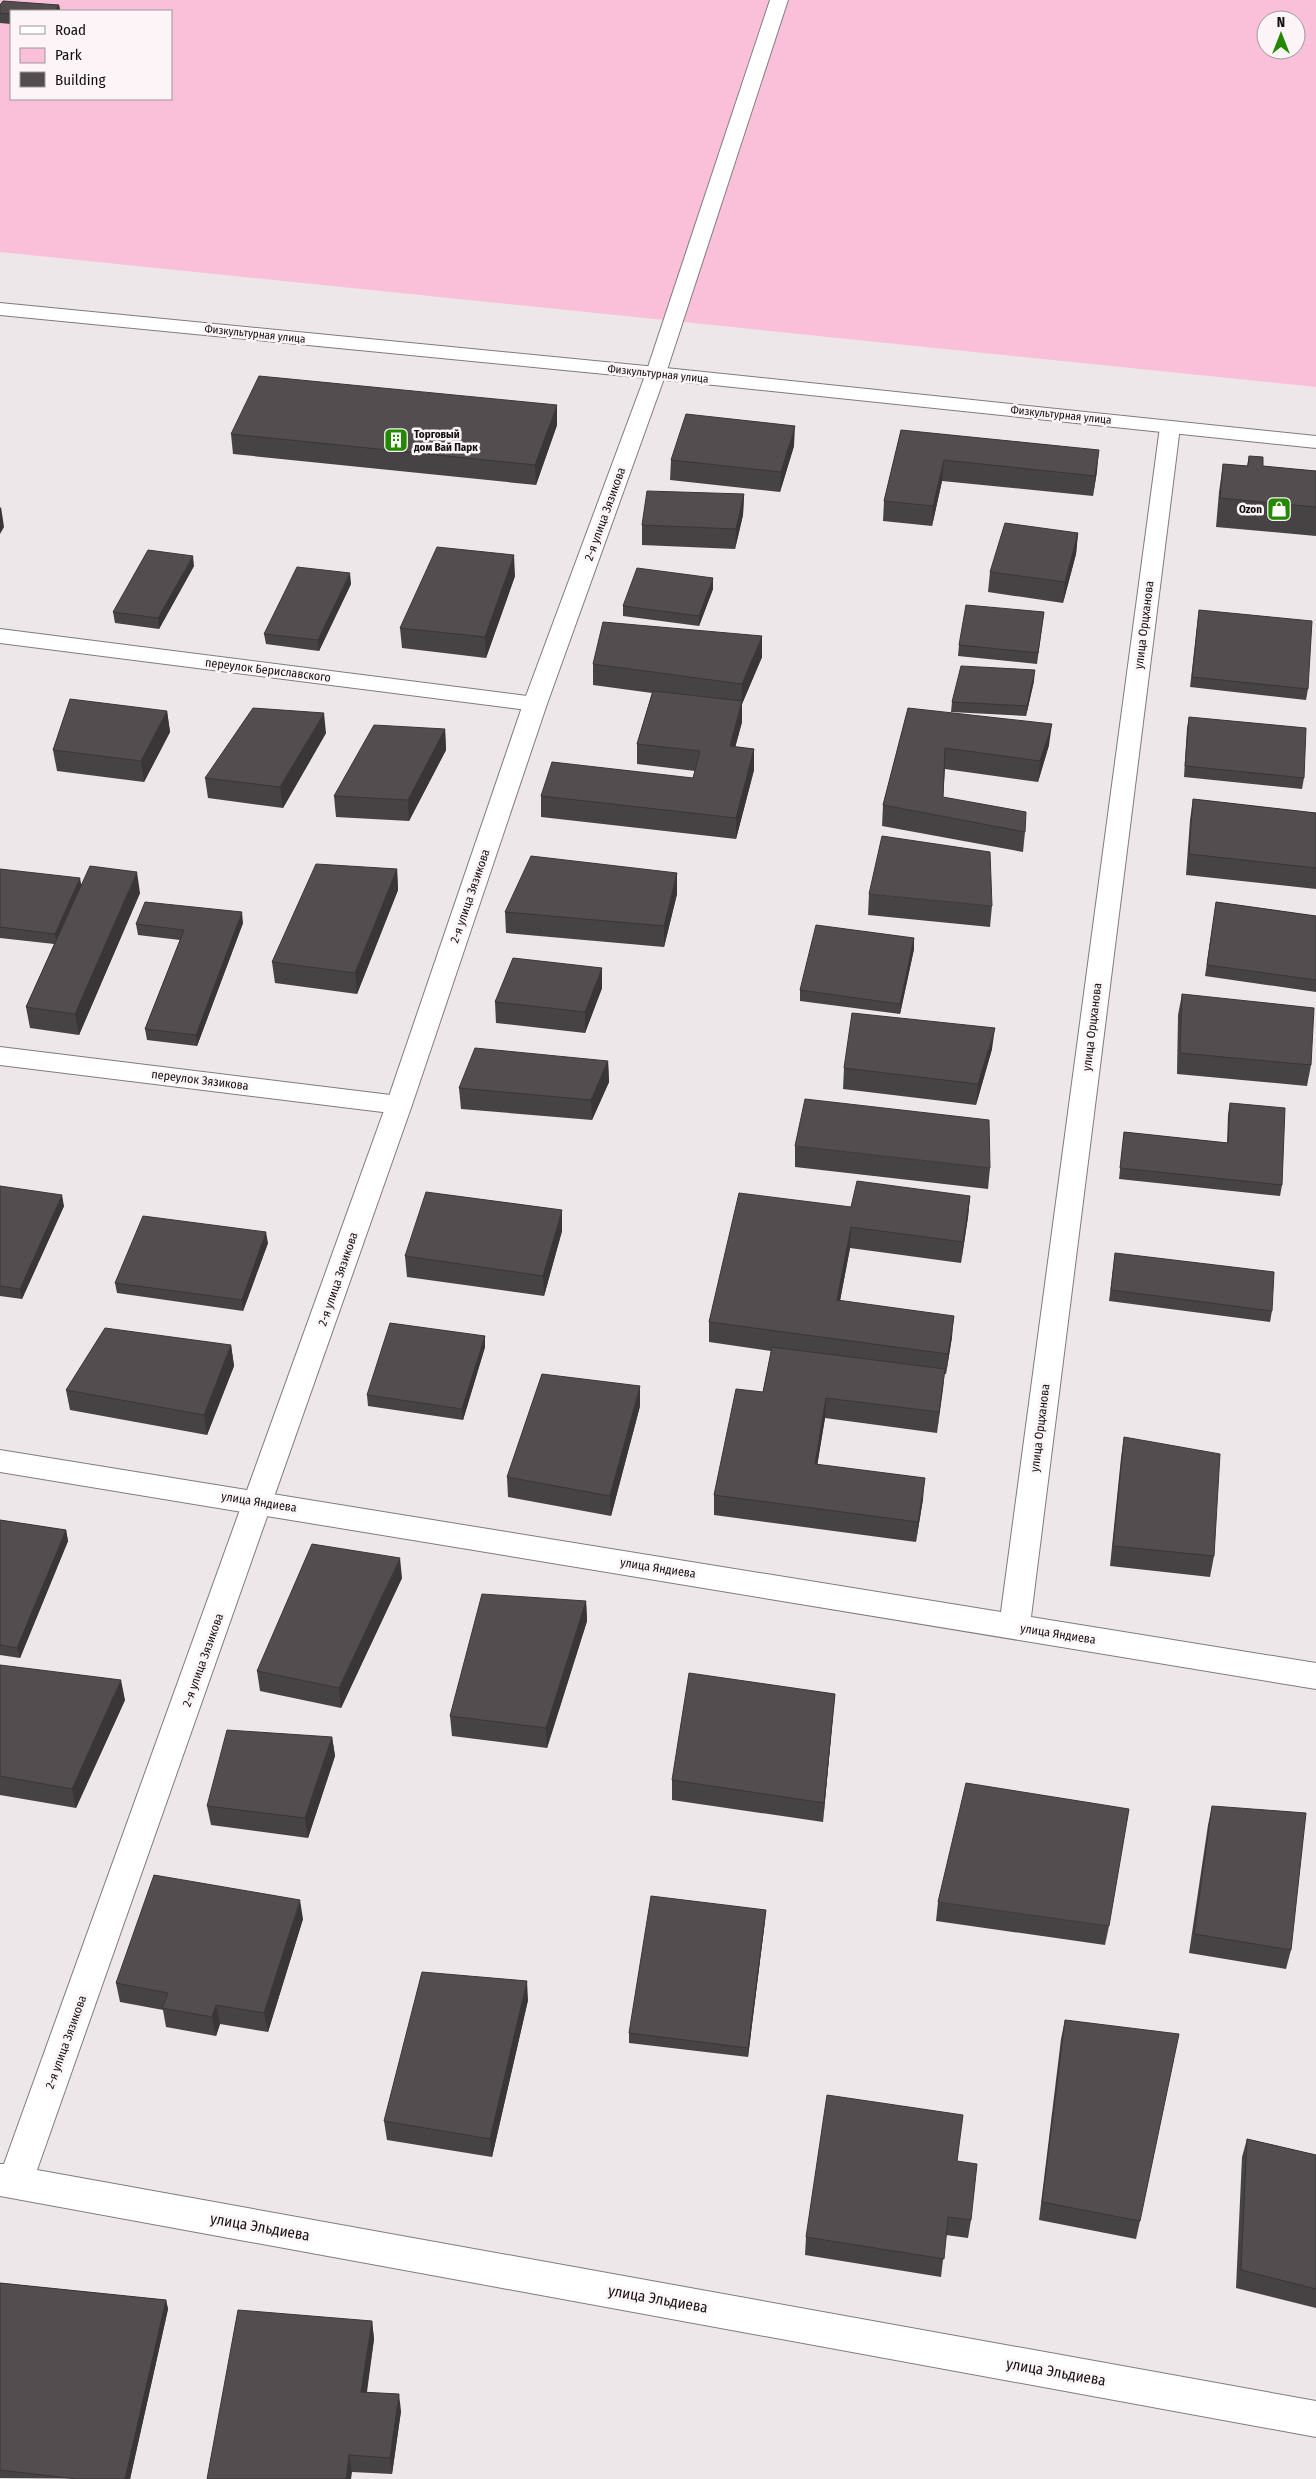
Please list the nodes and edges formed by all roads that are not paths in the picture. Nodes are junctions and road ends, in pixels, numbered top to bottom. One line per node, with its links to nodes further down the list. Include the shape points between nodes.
1 (779, 0): 3 (street, 2-я улица Зязикова)
2 (0, 309): 3 (street, Физкультурная улица)
3 (656, 373): 4 (street, Физкультурная улица); 7 (street, 2-я улица Зязикова)
4 (1170, 427): 5 (street, Физкультурная улица); 12 (street, улица Орцханова)
5 (1316, 442)
6 (0, 636): 7 (street, переулок Бериславского)
7 (535, 704): 9 (street, 2-я улица Зязикова)
8 (0, 1056): 9 (street, переулок Зязикова)
9 (399, 1104): 11 (street, 2-я улица Зязикова)
10 (0, 1461): 11 (street, улица Яндиева)
11 (260, 1502): 12 (street, улица Яндиева); 14 (street, 2-я улица Зязикова)
12 (1014, 1627): 13 (street, улица Яндиева)
13 (1316, 1676)
14 (8, 2181): 15 (street, улица Эльдиева)
15 (1316, 2419)

